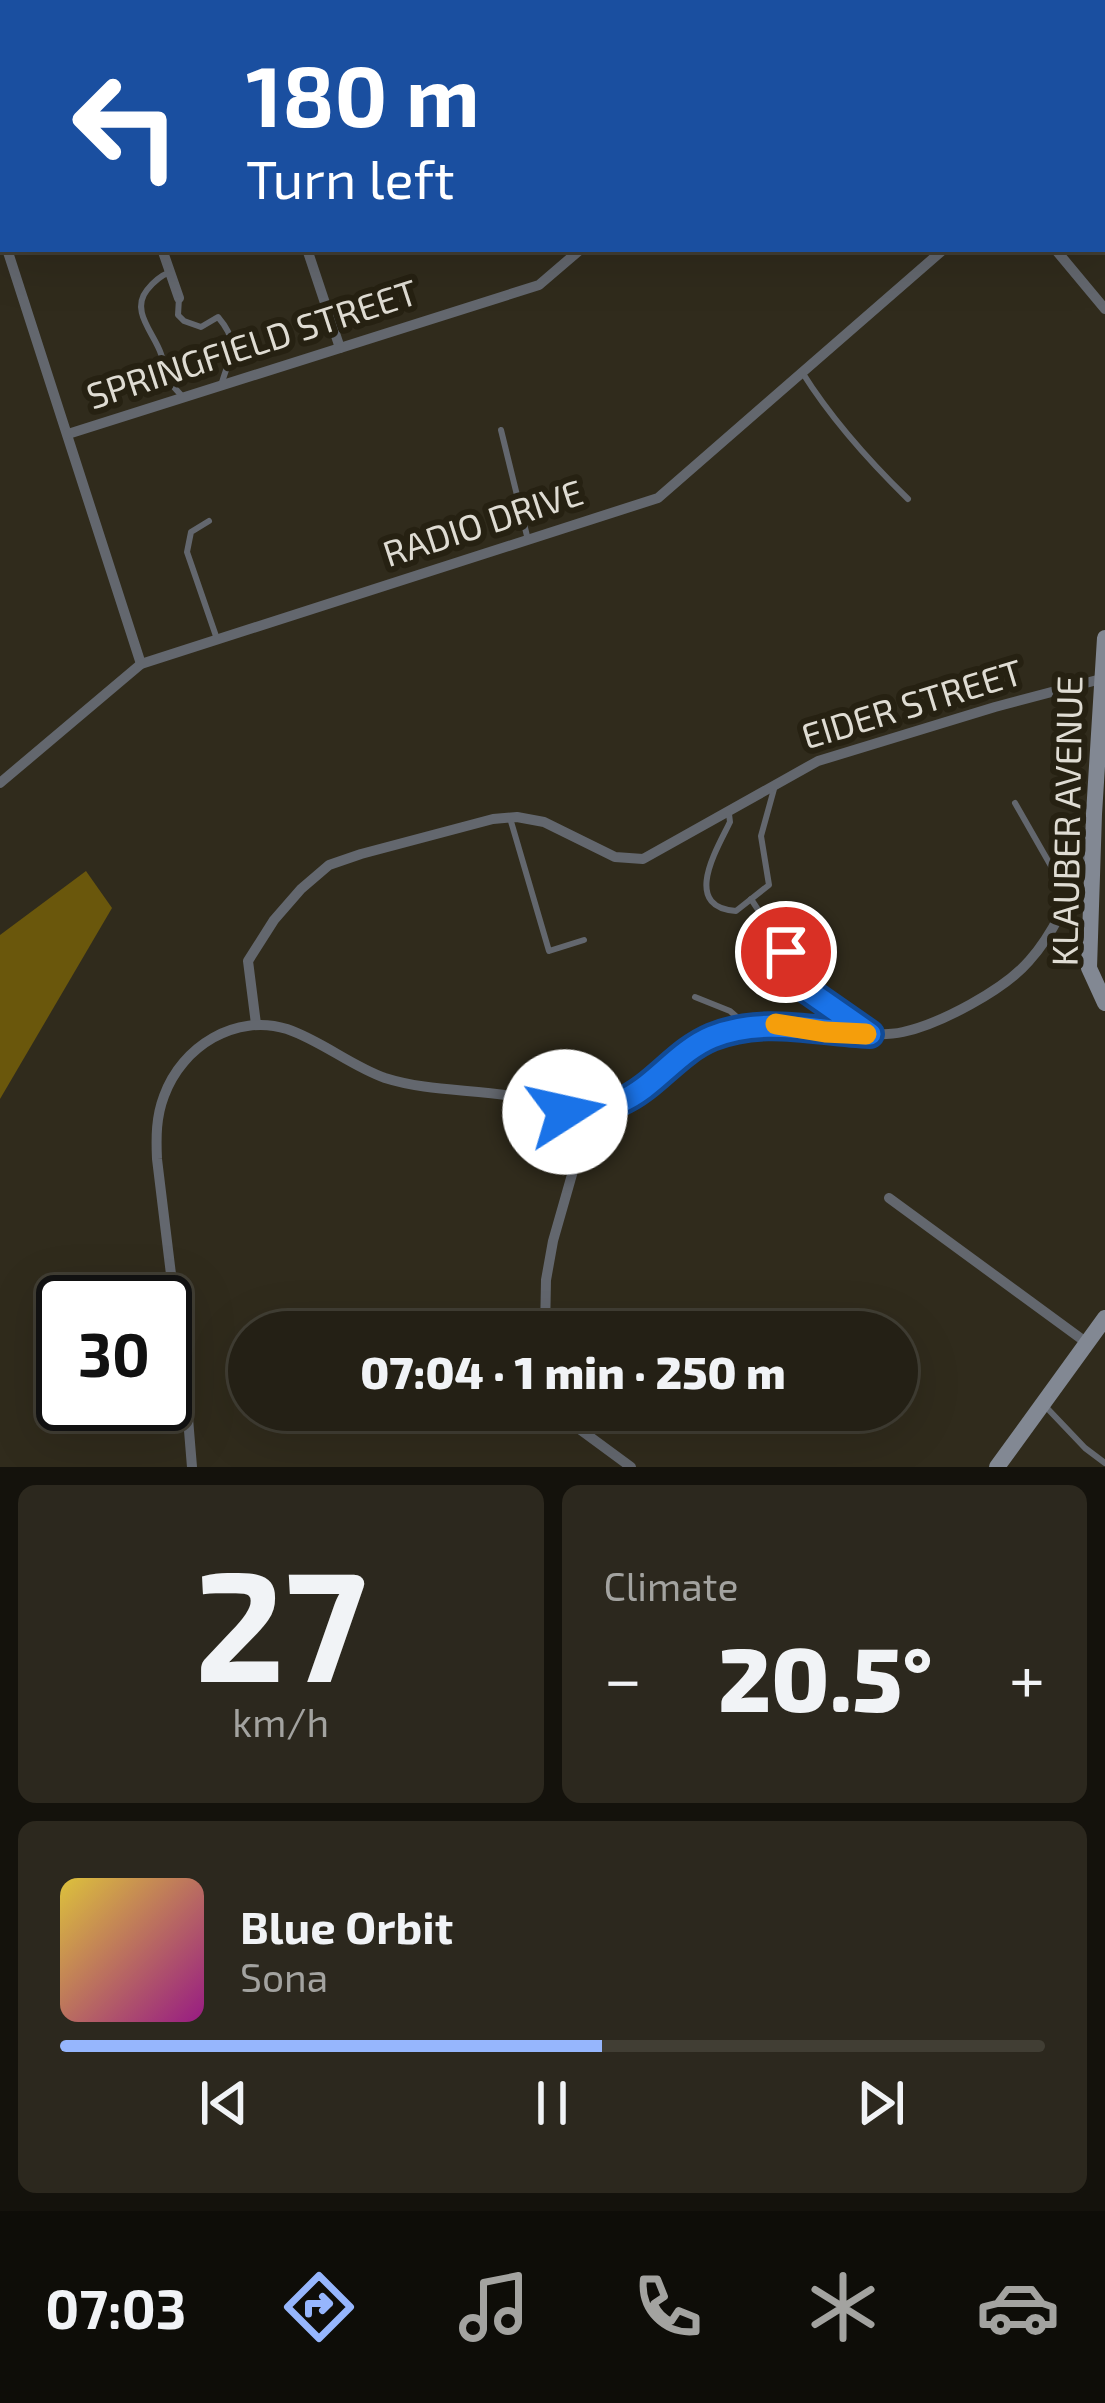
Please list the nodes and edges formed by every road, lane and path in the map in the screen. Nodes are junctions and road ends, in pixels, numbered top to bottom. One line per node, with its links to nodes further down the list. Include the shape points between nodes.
1 (8, 252): 15 (street)
2 (163, 252): 7 (street)
3 (308, 252): 10 (street)
4 (578, 252): 10 (street, SPRINGFIELD STREET, via 539,285)
5 (941, 252): 11 (street, RADIO DRIVE)
6 (1057, 252): 9 (street)
7 (170, 272): 8 (street); 13 (lane, via 139,308 166,379)
8 (179, 298): 12 (lane, via 184,322 202,327 218,317 229,332 233,350)
9 (1105, 309)
10 (340, 348): 12 (street, SPRINGFIELD STREET)
11 (802, 372): 16 (lane); 18 (street, RADIO DRIVE, via 658,497)
12 (221, 386): 13 (street, SPRINGFIELD STREET)
13 (183, 398): 15 (street, SPRINGFIELD STREET)
14 (501, 430): 18 (lane)
15 (68, 434): 21 (street)
16 (908, 500)
17 (208, 521): 20 (lane, via 191,532 187,552)
18 (528, 540): 20 (street, RADIO DRIVE)
19 (1105, 638): 22 (street, KLAUBER AVENUE)
20 (217, 639): 21 (street, RADIO DRIVE)
21 (141, 664): 24 (street, RADIO DRIVE)
22 (1101, 679): 23 (street, EIDER STREET, via 818,761); 27 (street, KLAUBER AVENUE)
23 (777, 782): 26 (street, EIDER STREET); 30 (lane, via 761,836 769,885)
24 (0, 783)
25 (1015, 802): 29 (lane)
26 (728, 810): 28 (street, EIDER STREET, via 643,859 615,857 544,822); 30 (lane, via 706,872 710,899 736,911)
27 (1094, 814): 29 (street); 33 (street, KLAUBER AVENUE, via 1089,968)
28 (510, 818): 31 (lane, via 549,951); 34 (street, EIDER STREET, via 329,865 274,920 248,962)
29 (1069, 897): 36 (street, via 1029,962 986,996 903,1032)
30 (752, 899): 36 (lane, via 786,952 794,981)
31 (584, 940)
32 (694, 997): 35 (lane)
33 (1105, 1003)
34 (256, 1024): 37 (street, via 284,1028 383,1077); 45 (street, via 206,1041 165,1092 156,1125)
35 (748, 1027): 36 (street); 37 (street, via 682,1052 623,1101)
36 (870, 1034)
37 (565, 1112): 39 (street, via 575,1164 553,1241)
38 (889, 1198): 41 (street)
39 (545, 1311)
40 (1105, 1318): 41 (street)
41 (1087, 1343): 42 (street)
42 (1043, 1405): 44 (lane); 47 (street)
43 (582, 1431): 46 (street)
44 (1105, 1463)
45 (192, 1467)
46 (631, 1467)
47 (997, 1467)

